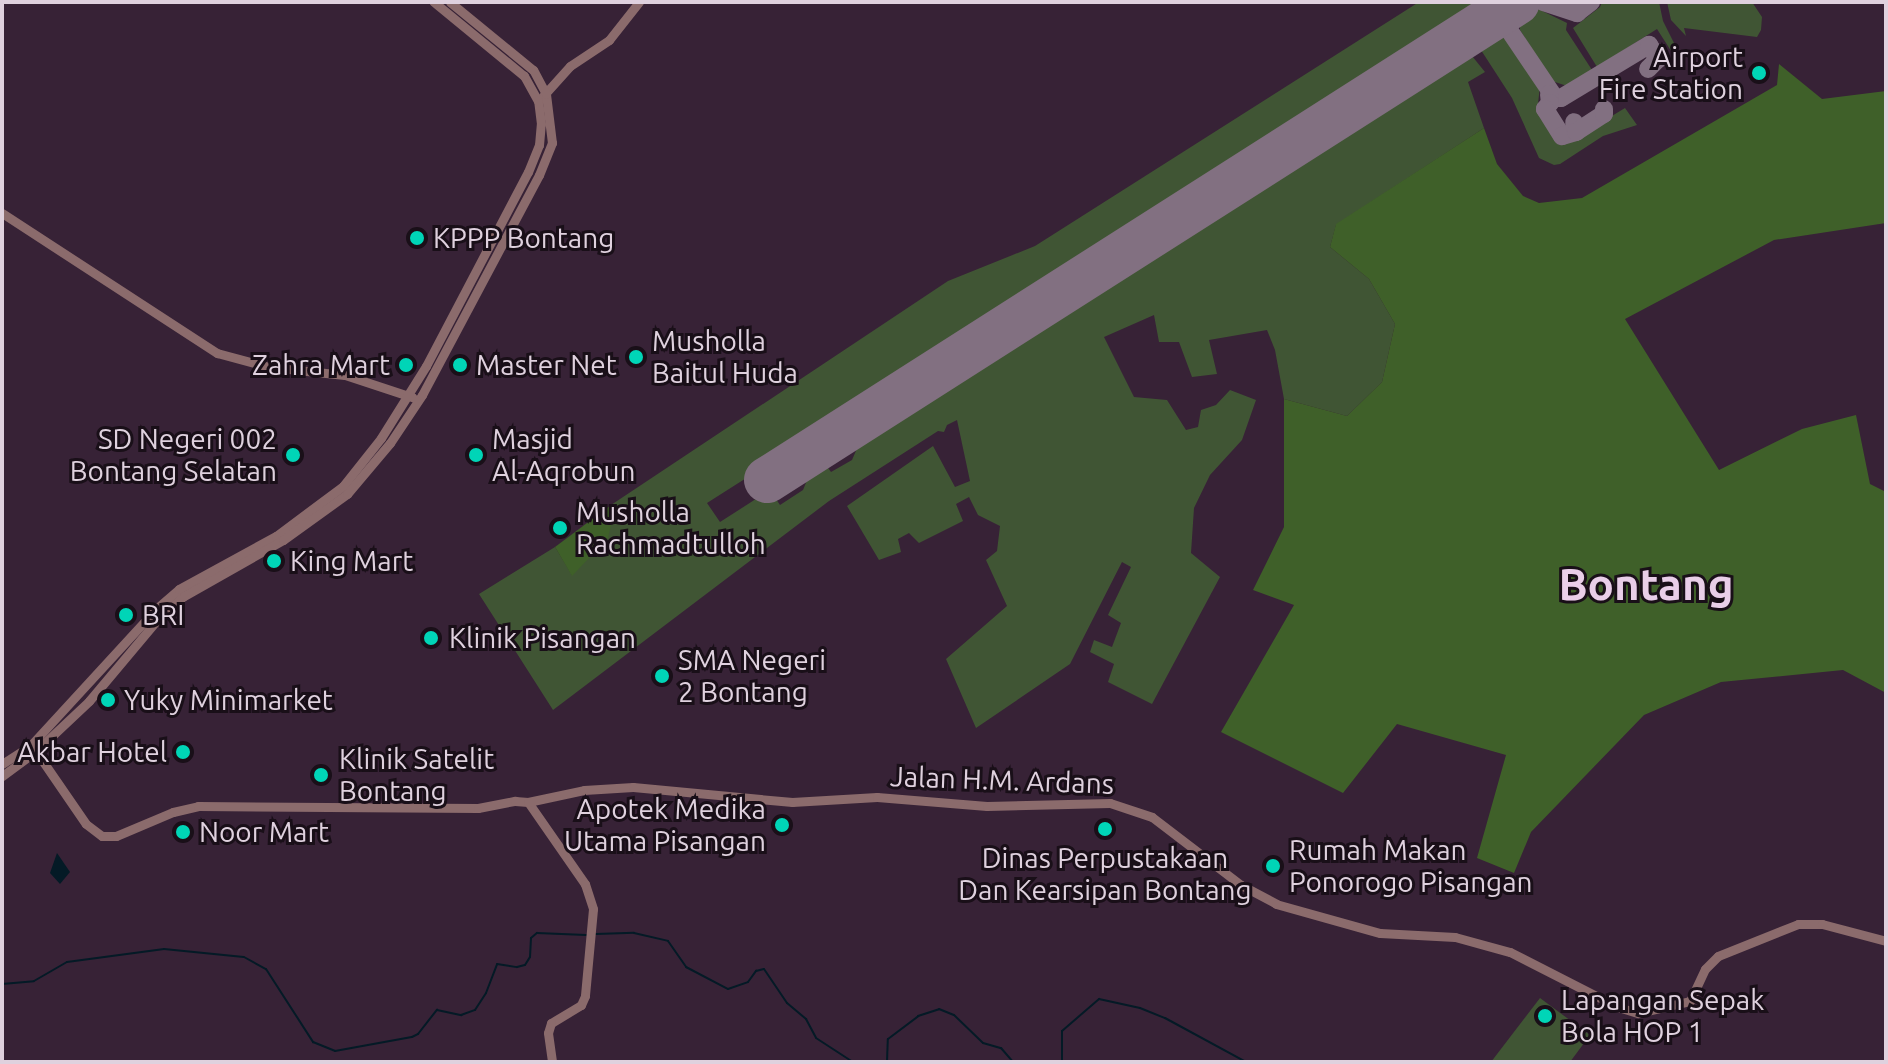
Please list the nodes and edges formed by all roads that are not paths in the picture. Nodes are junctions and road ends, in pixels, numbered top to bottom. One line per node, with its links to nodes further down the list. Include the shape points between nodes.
1 (434, 2): 4 (street, via 517,70)
2 (450, 2): 4 (street, via 531,68)
3 (639, 2): 4 (street, via 609,40 575,61)
4 (542, 98): 6 (street, via 551,120 549,152)
5 (2, 213): 6 (street, via 217,353 269,367 345,375)
6 (414, 398): 7 (street, via 390,443 347,494 283,540 184,596 89,701)
7 (35, 746): 8 (street); 9 (street); 10 (street, Jalan H.M. Ardans, via 95,832 116,836 198,806 478,808)
8 (2, 764)
9 (2, 776)
10 (528, 802): 11 (street, Jalan H.M. Ardans, via 633,787 792,802 877,797 987,806 1110,803 1152,817 1241,885 1276,904 1380,933 1442,935 1516,955 1627,1011 1661,1010 1690,1001 1718,956 1798,924 1822,924); 12 (street, via 585,884 593,909 584,1001 549,1027)
11 (1886, 941)
12 (552, 1062)

